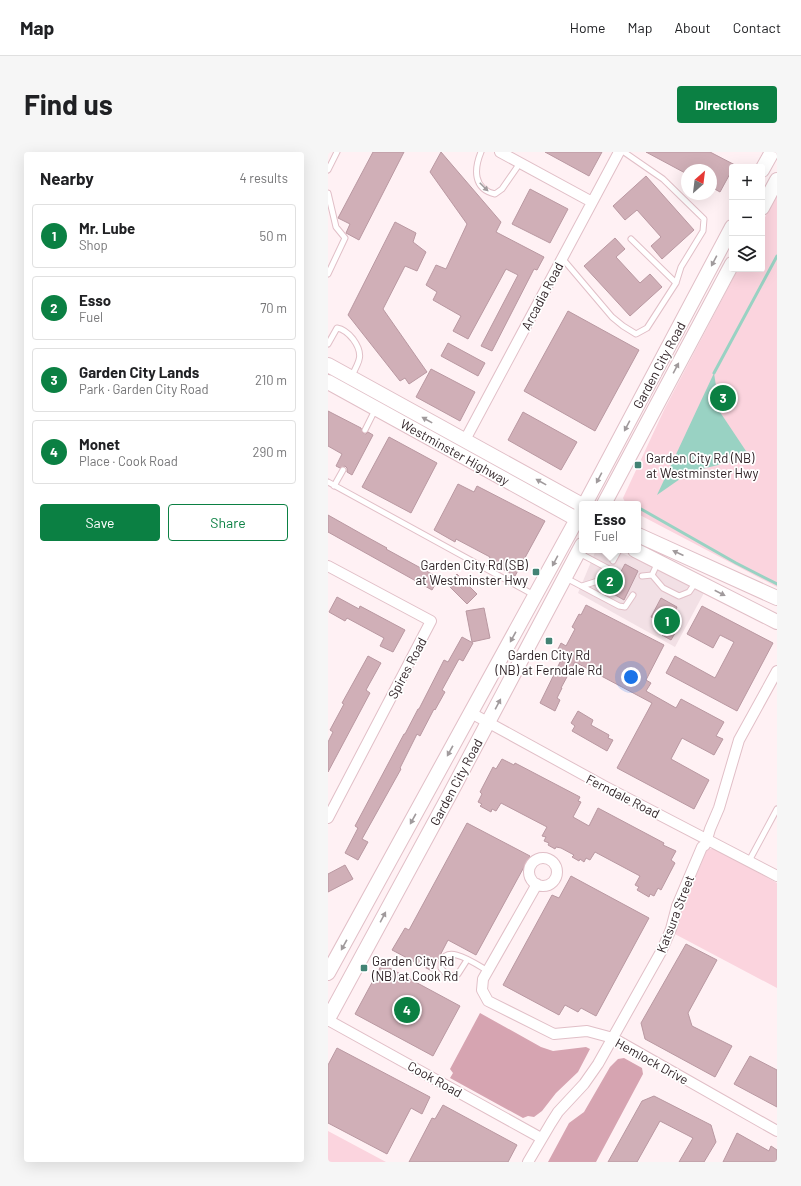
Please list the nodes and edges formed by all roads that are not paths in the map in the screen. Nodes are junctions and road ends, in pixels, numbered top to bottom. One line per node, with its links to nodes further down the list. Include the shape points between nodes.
1 (337, 152): 9 (lane)
2 (481, 152): 7 (lane, one-way to 7, via 476,174 480,185 495,194 502,189)
3 (500, 152): 7 (street)
4 (620, 152): 12 (street, Arcadia Road)
5 (624, 152): 19 (lane, via 663,179 704,219 703,231 681,267)
6 (772, 152): 8 (main road)
7 (520, 163): 12 (street)
8 (765, 165)
9 (328, 170)
10 (777, 180): 13 (main road)
11 (328, 193): 18 (lane, via 336,227 345,238)
12 (592, 202): 16 (street, Arcadia Road)
13 (765, 202)
14 (729, 233): 30 (main road, Garden City Road, one-way to 30)
15 (631, 239): 19 (lane)
16 (562, 258): 19 (lane, via 612,318 636,334 647,328); 26 (street, Arcadia Road)
17 (729, 270): 31 (main road, Garden City Road, one-way to 17)
18 (328, 274)
19 (676, 283)
20 (328, 344): 22 (lane, via 337,328 350,336 359,347 359,362)
21 (328, 365): 22 (main road, Westminster Highway)
22 (350, 378): 26 (main road, Westminster Highway, one-way to 22)
23 (328, 382): 24 (main road, Westminster Highway)
24 (376, 408): 25 (lane); 33 (main road, Westminster Highway)
25 (365, 430)
26 (465, 440): 32 (main road, Westminster Highway, one-way to 26)
27 (343, 470): 29 (lane)
28 (328, 482): 29 (lane)
29 (334, 486): 51 (lane)
30 (587, 501)
31 (606, 501)
32 (579, 503)
33 (579, 516)
34 (579, 519): 51 (main road, Garden City Road, one-way to 51)
35 (641, 535): 52 (main road, one-way to 35)
36 (579, 550): 46 (main road, Garden City Road)
37 (587, 553): 43 (lane)
38 (618, 553): 40 (lane)
39 (641, 553): 41 (main road)
40 (614, 561)
41 (658, 562): 44 (lane); 48 (main road)
42 (328, 566): 58 (street, Spires Road, via 431,621)
43 (609, 569)
44 (652, 575): 45 (lane); 48 (lane, via 663,588 679,596 689,592)
45 (642, 576)
46 (565, 577): 49 (lane); 56 (main road, Garden City Road, one-way to 46)
47 (604, 579): 49 (lane)
48 (696, 581): 53 (main road, one-way to 53)
49 (582, 586): 50 (lane, via 619,606 625,607)
50 (633, 595)
51 (536, 596): 55 (main road, Garden City Road, one-way to 55)
52 (777, 598)
53 (777, 622)
54 (777, 671): 59 (street, Katsura Street, via 739,740)
55 (471, 713): 56 (street, Ferndale Road); 65 (main road, Garden City Road, one-way to 65)
56 (488, 723): 59 (street, Ferndale Road); 66 (main road, Garden City Road, one-way to 56)
57 (777, 809): 60 (lane)
58 (328, 818)
59 (707, 839): 60 (street, Ferndale Road); 67 (street, Katsura Street, via 677,906 662,950)
60 (749, 861): 61 (street, Ferndale Road)
61 (777, 876)
62 (537, 884): 64 (street, Hemlock Drive)
63 (467, 960): 63 (lane, via 458,955 448,954 442,960 441,968 446,974 454,976); 64 (lane)
64 (488, 971): 67 (street, Hemlock Drive, via 483,980 482,990 488,1001 554,1034 587,1031)
65 (328, 973)
66 (328, 1019): 69 (street, Cook Road)
67 (613, 1038): 68 (street, Hemlock Drive); 69 (street, Katsura Street, via 584,1084 558,1112)
68 (777, 1131)
69 (541, 1138): 70 (street, Katsura Street)
70 (528, 1162)

